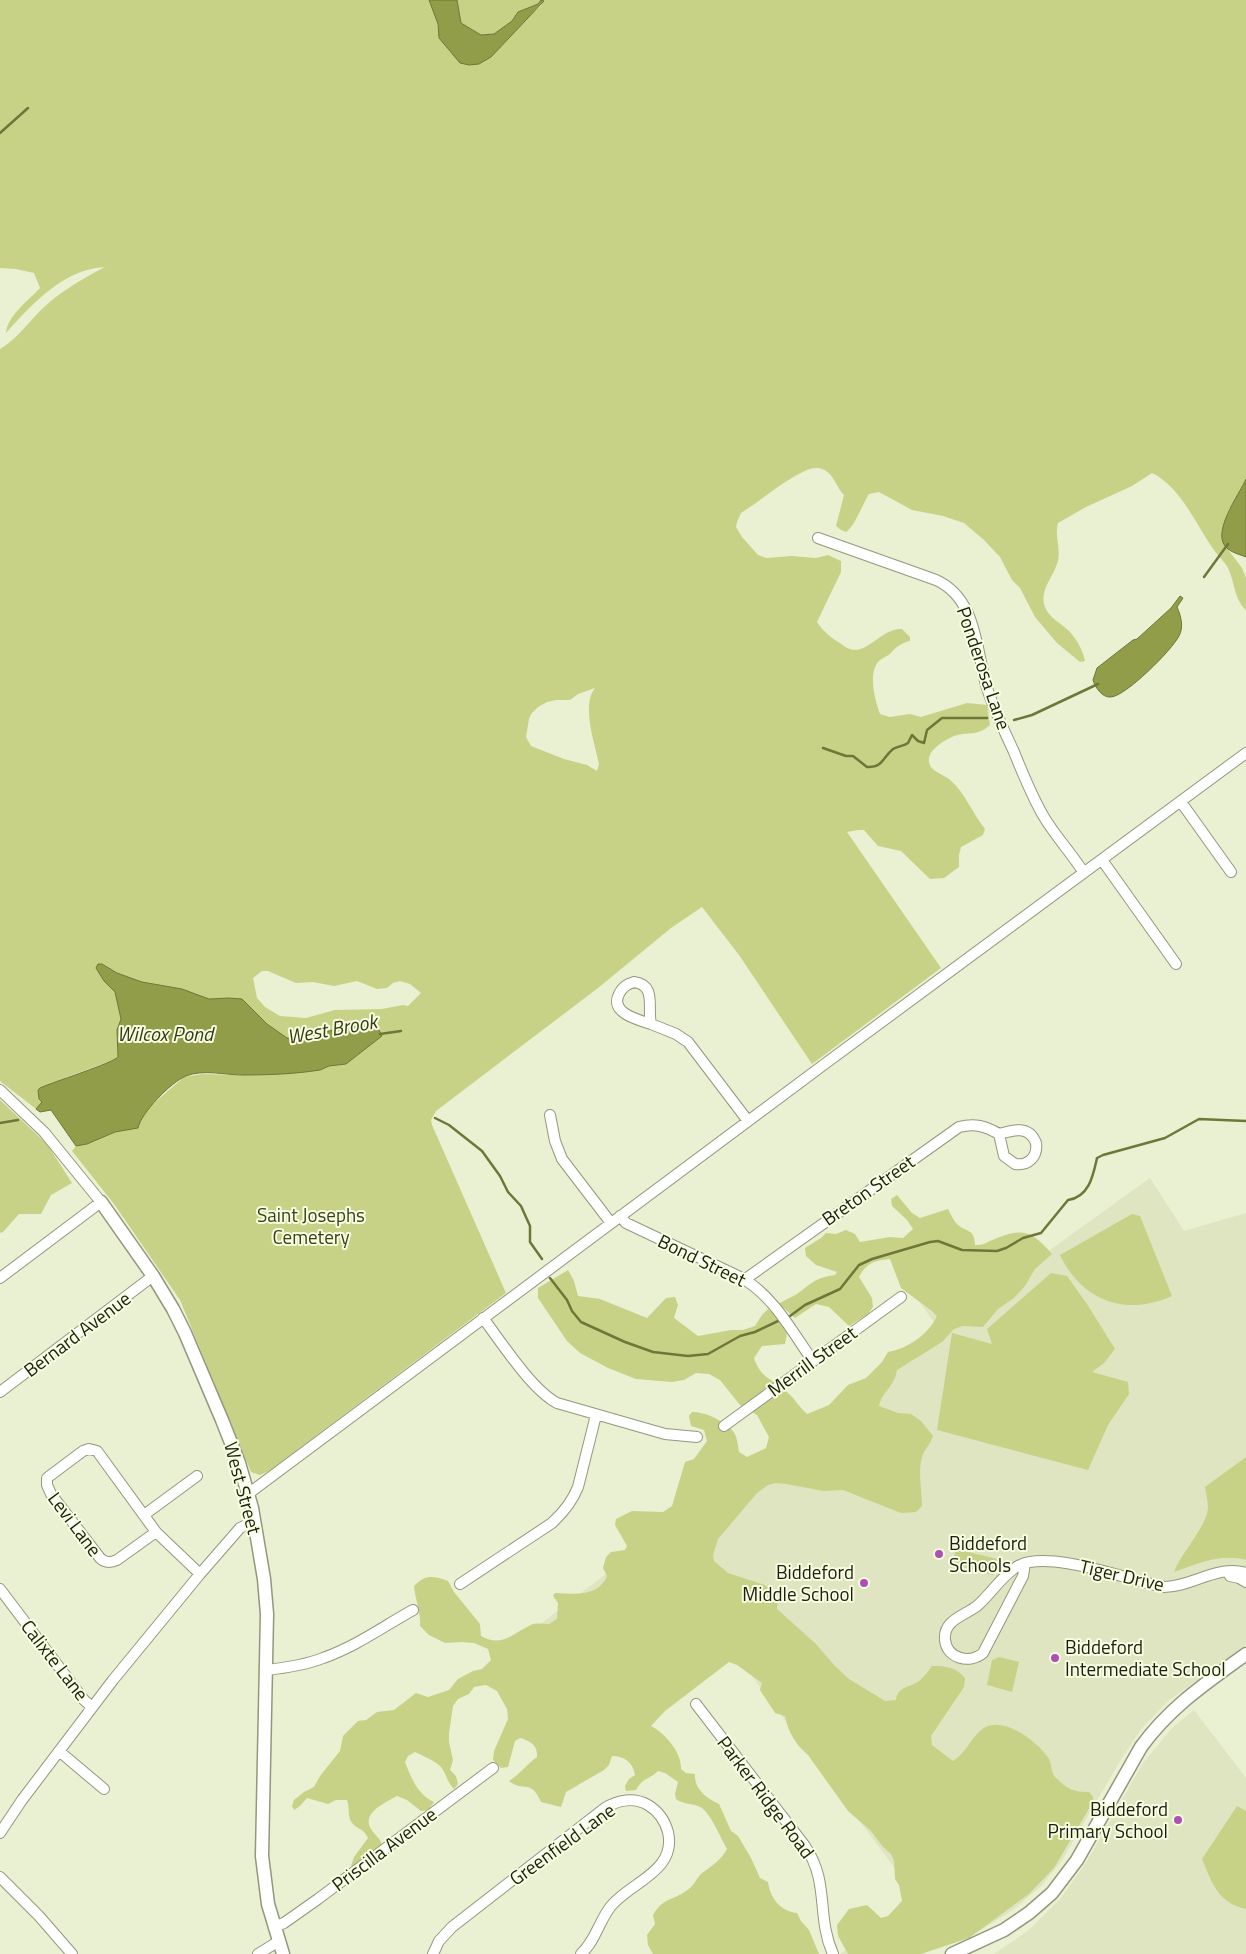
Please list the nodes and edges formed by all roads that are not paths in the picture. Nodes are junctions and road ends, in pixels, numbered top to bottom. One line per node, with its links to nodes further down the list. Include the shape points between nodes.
1 (818, 538): 6 (street, Ponderosa Lane, via 929,576 948,586 959,597 970,620 990,695 1034,799)
2 (1246, 753): 3 (street)
3 (1181, 802): 4 (street); 5 (street)
4 (1102, 860): 6 (street); 7 (street)
5 (1231, 872)
6 (1084, 873): 11 (street)
7 (1176, 964)
8 (652, 1024): 11 (street, via 688,1042)
9 (0, 1090): 13 (street, West Street, via 44,1132)
10 (550, 1115): 15 (street, via 562,1159)
11 (748, 1121): 14 (street)
12 (999, 1134): 18 (street, Breton Street, via 972,1125 950,1132)
13 (100, 1202): 16 (street, West Street); 17 (street)
14 (620, 1216): 15 (street); 18 (street, Bond Street, via 626,1223)
15 (611, 1223): 20 (street)
16 (153, 1276): 22 (street, Bernard Avenue); 27 (street, West Street, via 193,1350)
17 (0, 1278)
18 (744, 1280): 21 (street, Bond Street, via 756,1287 771,1304)
19 (901, 1297): 21 (street, Merrill Street)
20 (483, 1318): 23 (street, via 546,1397); 27 (street)
21 (812, 1360): 24 (street, Merrill Street)
22 (0, 1392)
23 (596, 1415): 25 (street, via 674,1436); 36 (street, via 578,1487 570,1505 552,1523)
24 (724, 1426)
25 (697, 1437)
26 (197, 1476): 28 (street)
27 (248, 1494): 29 (street, West Street)
28 (144, 1515): 30 (street); 30 (street, Levi Lane, via 102,1456 92,1449 83,1451 47,1478 51,1494 100,1558 108,1563)
29 (254, 1522): 34 (street, via 240,1528); 40 (street, West Street, via 267,1614)
30 (156, 1532): 34 (street)
31 (1025, 1563): 31 (street, via 1010,1572 975,1607 950,1623 945,1640 951,1653 968,1659 983,1653 1023,1576); 32 (street, Tiger Drive, via 1056,1561 1164,1587 1178,1586)
32 (1217, 1573): 33 (street, Tiger Drive, via 1230,1570); 35 (street)
33 (1246, 1573)
34 (200, 1574): 42 (street)
35 (1246, 1582)
36 (460, 1584)
37 (0, 1589): 42 (street, Calixte Lane)
38 (413, 1610): 40 (street, via 324,1658)
39 (1246, 1654): 56 (street, via 1178,1704 1152,1732 1077,1860 1052,1893 1004,1930)
40 (266, 1670): 48 (street, West Street, via 261,1838 266,1894)
41 (696, 1704): 55 (street, Parker Ridge Road, via 815,1862 820,1878 826,1935)
42 (92, 1707): 43 (street)
43 (59, 1751): 45 (street); 46 (street)
44 (492, 1768): 48 (street, Priscilla Avenue, via 318,1899)
45 (104, 1789)
46 (0, 1833)
47 (0, 1877): 50 (street)
48 (274, 1927): 49 (street, West Street)
49 (279, 1941): 51 (street); 52 (street, West Street)
50 (72, 1954)
51 (258, 1954)
52 (283, 1954)
53 (433, 1954): 54 (street, Greenfield Lane, via 439,1941 452,1927 605,1808 623,1801 642,1803 654,1809 665,1824 669,1837 666,1856 654,1873 614,1903 593,1941)
54 (581, 1954)
55 (833, 1954)
56 (952, 1954)

